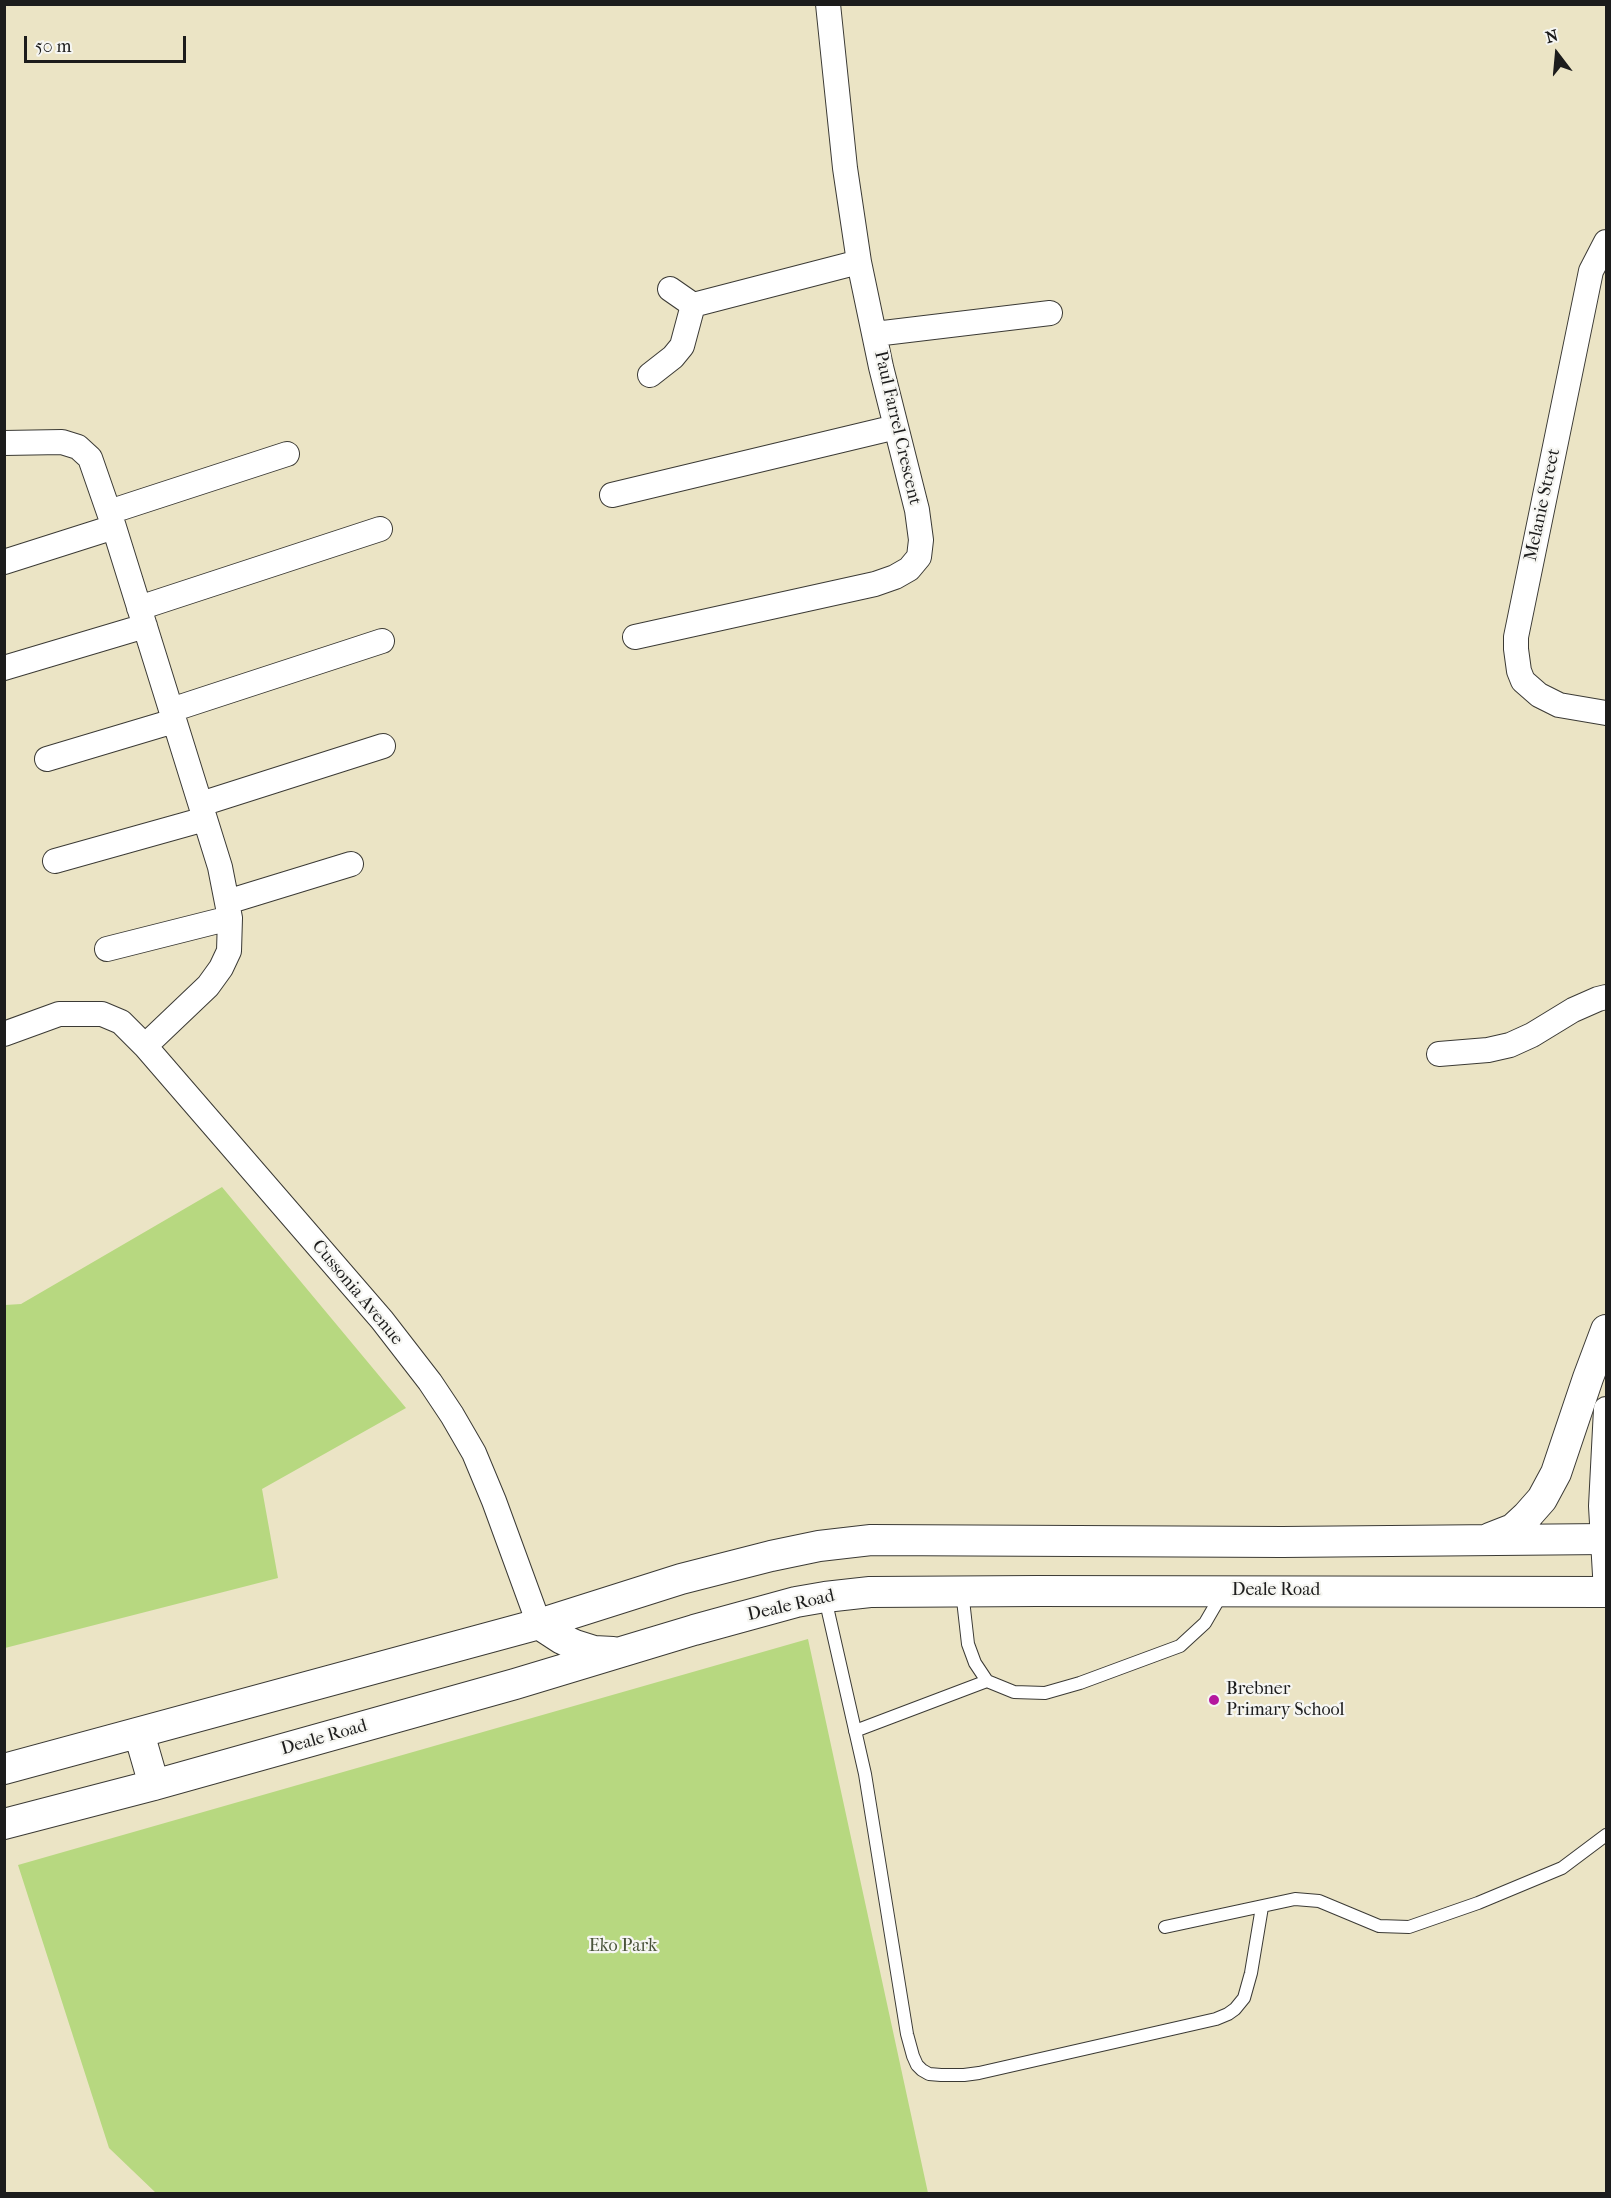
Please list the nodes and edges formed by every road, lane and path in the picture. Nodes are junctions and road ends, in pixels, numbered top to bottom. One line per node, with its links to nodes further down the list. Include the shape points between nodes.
1 (828, 4): 3 (street, Paul Farrel Crescent)
2 (1606, 242): 20 (street, Melanie Street, via 1590,271 1516,649 1523,681 1539,695 1559,705)
3 (859, 262): 5 (street); 7 (street, Paul Farrel Crescent)
4 (670, 289): 5 (street)
5 (693, 305): 8 (street, via 682,346)
6 (1050, 313): 7 (street)
7 (875, 334): 9 (street, Paul Farrel Crescent)
8 (650, 375)
9 (896, 427): 12 (street); 17 (street, Paul Farrel Crescent, via 921,540 919,557 909,569 875,584)
10 (4, 442): 13 (street, via 62,442 78,447 90,458)
11 (287, 454): 13 (street)
12 (612, 495)
13 (112, 519): 15 (street); 16 (street)
14 (380, 529): 16 (street)
15 (4, 562)
16 (142, 617): 19 (street); 21 (street)
17 (635, 637)
18 (382, 641): 21 (street)
19 (4, 668)
20 (1606, 713)
21 (173, 715): 23 (street); 24 (street)
22 (383, 746): 24 (street)
23 (47, 759)
24 (203, 812): 25 (street); 27 (street)
25 (55, 861)
26 (351, 864): 27 (street)
27 (228, 910): 28 (street); 31 (street, via 229,951 221,968 208,986)
28 (107, 949)
29 (1606, 997): 32 (street, via 1510,1044)
30 (4, 1034): 31 (street, Cussonia Avenue, via 59,1014 102,1014 121,1022)
31 (145, 1046): 43 (street, Cussonia Avenue, via 382,1320 430,1382 474,1453)
32 (1439, 1054)
33 (1606, 1330): 37 (street, via 1556,1473 1527,1516 1513,1529 1488,1538)
34 (1606, 1409): 35 (street, via 1601,1506)
35 (1605, 1539): 37 (street); 41 (street)
36 (1102, 1541): 37 (street); 39 (street); 43 (street, via 871,1540 819,1546 681,1579)
37 (1409, 1541)
38 (962, 1591): 39 (street, Deale Road); 42 (street, Deale Road, via 870,1592); 45 (lane, via 968,1644)
39 (1107, 1591): 40 (street, Deale Road)
40 (1224, 1591): 41 (street, Deale Road); 45 (lane, via 1197,1632 1180,1646 1140,1662 1045,1693 1014,1692)
41 (1606, 1592)
42 (825, 1597): 44 (street, Deale Road); 47 (lane)
43 (539, 1624): 44 (street, via 575,1645); 46 (street, via 542,1664); 48 (street)
44 (620, 1653): 46 (street, Deale Road)
45 (987, 1681): 47 (lane)
46 (515, 1684): 50 (street, Deale Road)
47 (855, 1731): 53 (lane, via 907,2034 917,2065 929,2074 979,2073 1228,2014 1244,1998)
48 (139, 1733): 49 (street); 50 (street)
49 (4, 1769)
50 (154, 1785): 51 (street, Deale Road)
51 (4, 1824)
52 (1606, 1835): 53 (lane, via 1563,1869 1409,1927 1379,1926 1319,1901 1295,1899)
53 (1262, 1907): 54 (lane)
54 (1166, 1927)

